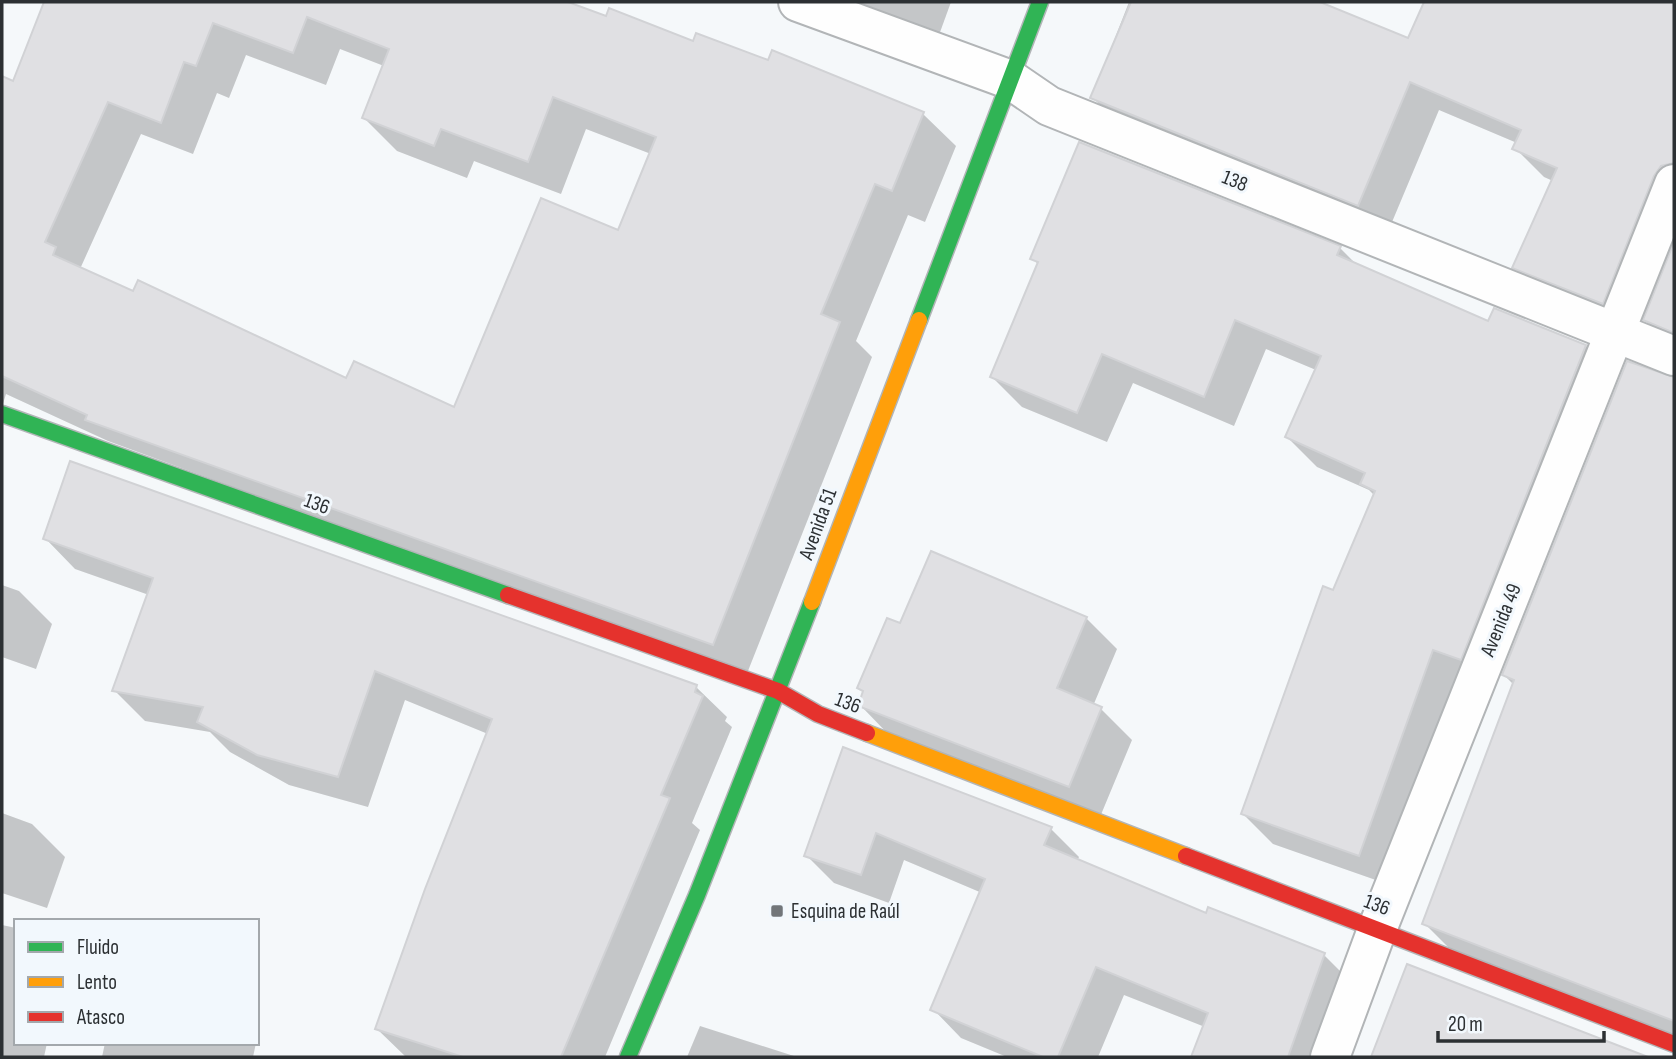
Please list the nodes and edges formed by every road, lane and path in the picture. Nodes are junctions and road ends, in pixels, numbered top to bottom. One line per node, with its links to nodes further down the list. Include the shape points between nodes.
1 (798, 2): 3 (street, 138)
2 (1040, 2): 3 (street, Avenida 51)
3 (1011, 80): 5 (street, 138, via 1049,106); 8 (street, Avenida 51)
4 (1674, 184): 5 (street, Avenida 49)
5 (1616, 334): 6 (street, 138); 9 (street, Avenida 49)
6 (1674, 356)
7 (2, 414): 8 (street, 136)
8 (778, 691): 9 (street, 136, via 818,714); 11 (street, Avenida 51)
9 (1378, 928): 10 (street, 136); 12 (street, Avenida 49)
10 (1674, 1044)
11 (628, 1057)
12 (1330, 1057)

